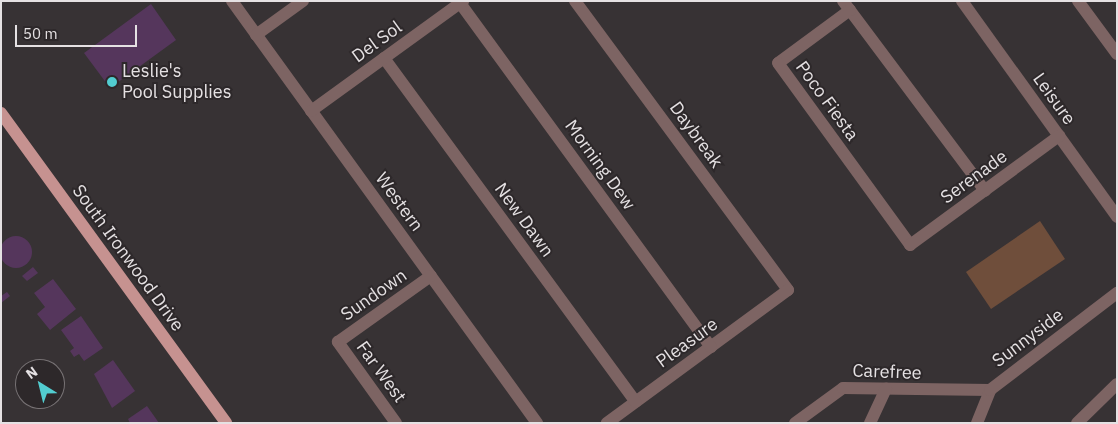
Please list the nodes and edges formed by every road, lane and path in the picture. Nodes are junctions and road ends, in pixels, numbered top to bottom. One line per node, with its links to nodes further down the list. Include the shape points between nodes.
1 (232, 1): 8 (street, Western)
2 (302, 1): 8 (street)
3 (575, 1): 18 (street, Daybreak)
4 (962, 1): 13 (street, Leisure)
5 (1078, 1): 9 (street)
6 (461, 2): 10 (street, Del Sol); 21 (street, Morning Dew)
7 (847, 6): 14 (street, Poco Fiesta); 16 (street, Poco Fiesta, via 778,63)
8 (256, 35): 11 (street, Western)
9 (1117, 54)
10 (384, 58): 11 (street, Del Sol); 25 (street, New Dawn)
11 (311, 111): 17 (street, Western)
12 (1, 113): 26 (main road, South Ironwood Drive)
13 (1059, 136): 14 (street, Serenade); 15 (street, Leisure)
14 (985, 191): 16 (street, Serenade)
15 (1117, 217)
16 (910, 245)
17 (431, 276): 20 (street, Sundown); 28 (street, Western)
18 (788, 290): 21 (street, Pleasure)
19 (1117, 293): 24 (street, Sunnyside)
20 (338, 342): 27 (street, Far West)
21 (711, 347): 25 (street, Pleasure)
22 (1117, 384): 33 (street)
23 (886, 389): 24 (street, Carefree); 30 (street, Carefree, via 843,388); 31 (street)
24 (990, 390): 32 (street, Sunnyside)
25 (636, 402): 29 (street, Pleasure)
26 (226, 423)
27 (396, 423)
28 (537, 423)
29 (607, 423)
30 (795, 423)
31 (870, 423)
32 (976, 423)
33 (1077, 423)

